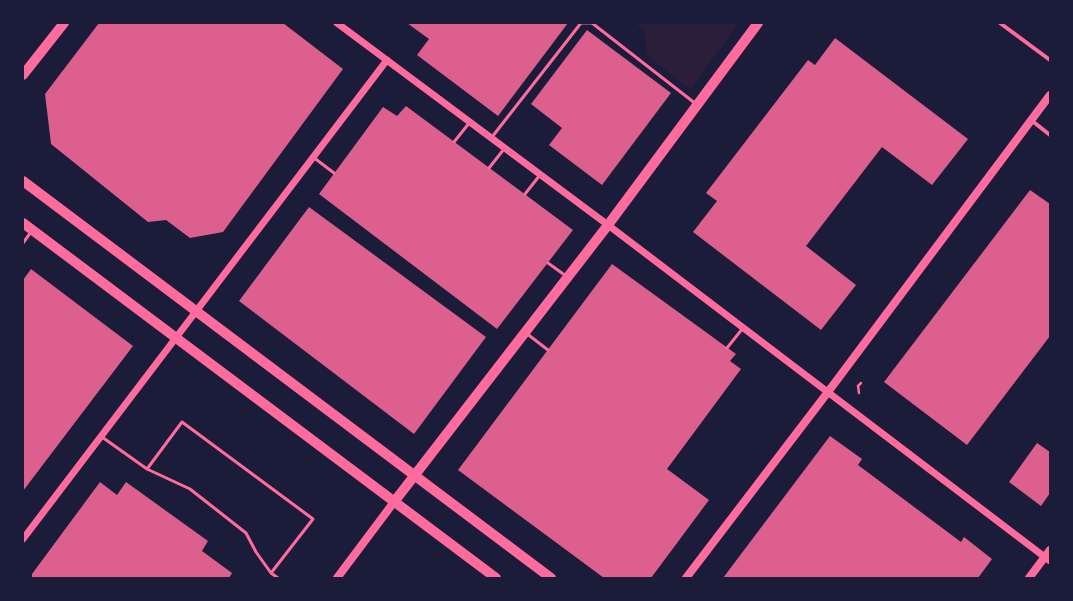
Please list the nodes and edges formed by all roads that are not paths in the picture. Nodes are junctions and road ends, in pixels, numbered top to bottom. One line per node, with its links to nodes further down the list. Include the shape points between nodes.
1 (64, 23): 8 (main road)
2 (337, 23): 6 (street)
3 (591, 23): 10 (lane); 14 (lane, via 581,23)
4 (758, 23): 10 (main road)
5 (1000, 23): 7 (street)
6 (387, 60): 12 (street); 17 (street)
7 (1050, 60)
8 (23, 75)
9 (1050, 95): 11 (main road)
10 (697, 105): 24 (main road)
11 (1031, 120): 13 (street); 35 (main road)
12 (470, 122): 14 (street); 15 (lane)
13 (1050, 135)
14 (491, 138): 16 (street)
15 (454, 142)
16 (505, 148): 18 (lane); 20 (street)
17 (313, 157): 19 (lane); 29 (street)
18 (489, 168)
19 (334, 173)
20 (540, 175): 22 (lane); 24 (street)
21 (23, 181): 29 (main road)
22 (525, 194)
23 (23, 224): 25 (main road)
24 (608, 225): 28 (main road); 30 (street)
25 (32, 231): 26 (lane); 32 (main road)
26 (23, 244)
27 (548, 263): 28 (lane)
28 (568, 277): 31 (main road)
29 (196, 311): 32 (street); 38 (main road)
30 (743, 328): 33 (lane); 35 (street)
31 (525, 332): 34 (lane); 38 (main road)
32 (175, 338): 36 (street); 39 (main road)
33 (727, 348)
34 (548, 350)
35 (828, 392): 41 (street); 47 (main road)
36 (101, 436): 37 (lane); 40 (street)
37 (147, 469): 42 (lane, via 190,489 246,533); 42 (lane, via 182,422 313,519)
38 (415, 475): 39 (main road); 46 (main road)
39 (394, 502): 44 (main road); 45 (main road)
40 (23, 539)
41 (1048, 556): 48 (main road)
42 (271, 573): 43 (lane)
43 (278, 578)
44 (337, 578)
45 (496, 578)
46 (551, 578)
47 (686, 578)
48 (1029, 578)

